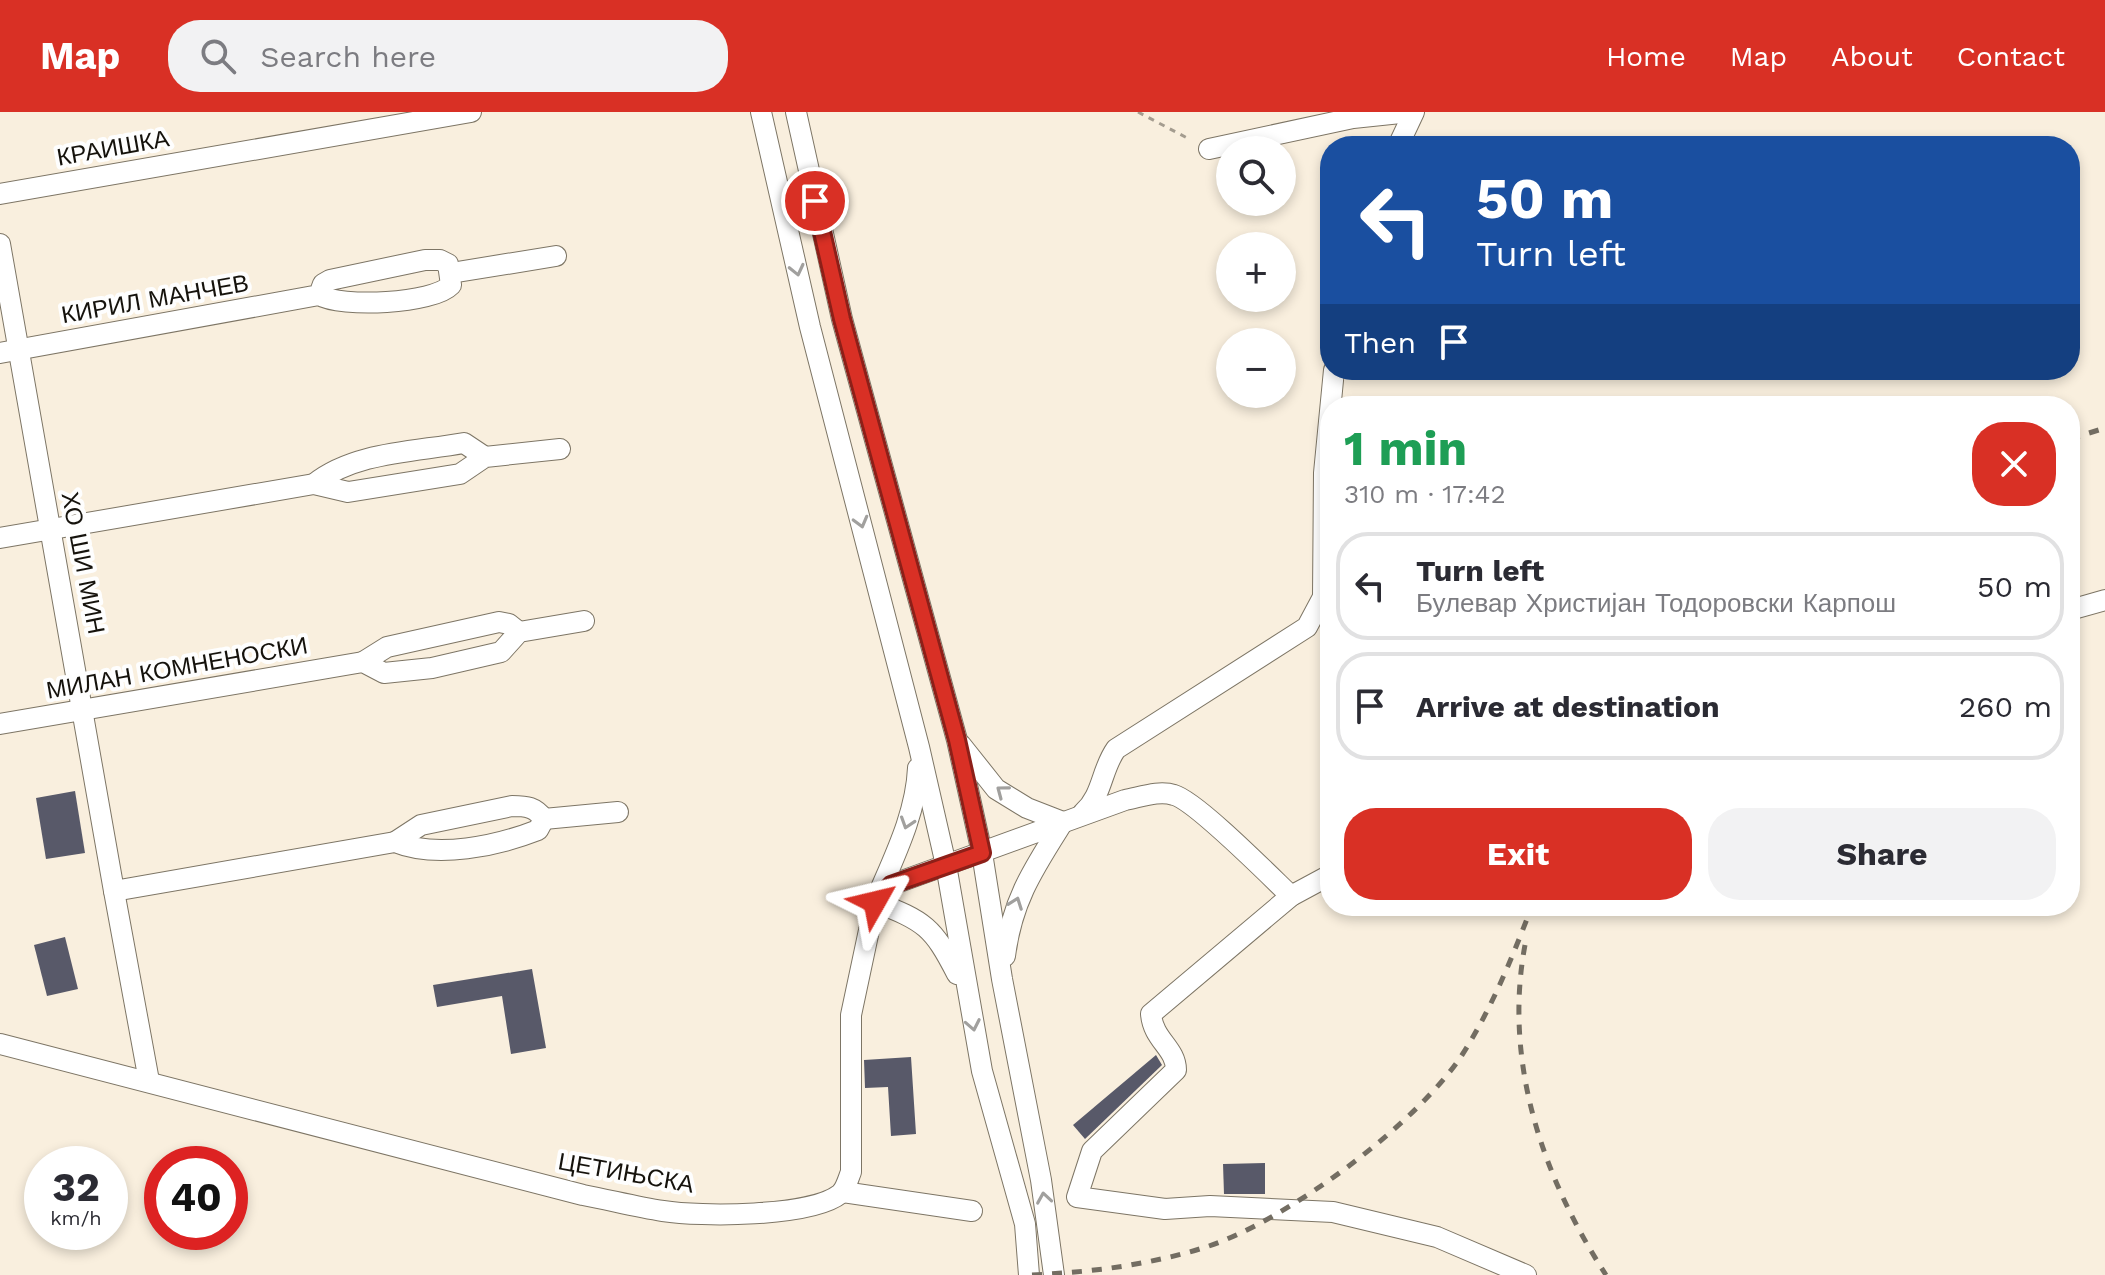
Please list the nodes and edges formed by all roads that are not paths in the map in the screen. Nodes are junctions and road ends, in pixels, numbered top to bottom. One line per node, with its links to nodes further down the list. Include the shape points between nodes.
1 (471, 112): 7 (street, КРАИШКА)
2 (761, 112): 27 (street, one-way to 27, via 810,327)
3 (796, 112): 26 (street, via 842,319)
4 (1412, 112): 5 (street); 6 (street, via 1353,118)
5 (1402, 136)
6 (1209, 149)
7 (0, 194)
8 (0, 244): 12 (street, ХО ШИ МИН)
9 (556, 256): 10 (street)
10 (451, 273): 11 (street, КИРИЛ МАНЧЕВ, via 451,285 436,293 358,303); 11 (street, КИРИЛ МАНЧЕВ, via 448,264 425,260 330,280)
11 (319, 295): 12 (street, КИРИЛ МАНЧЕВ)
12 (9, 352): 16 (street, ХО ШИ МИН)
13 (560, 449): 14 (street)
14 (485, 457): 15 (street, via 460,474 362,490 333,491); 15 (street, via 464,443 366,459 332,470)
15 (314, 484): 16 (street)
16 (49, 531): 17 (street); 24 (street, ХО ШИ МИН)
17 (0, 538)
18 (2105, 600): 20 (street)
19 (1320, 604): 30 (street, via 1307,627 1116,749 1099,795)
20 (2080, 607)
21 (584, 621): 22 (street, МИЛАН КОМНЕНОСКИ)
22 (519, 632): 23 (street, МИЛАН КОМНЕНОСКИ, via 499,622 387,647); 23 (street, МИЛАН КОМНЕНОСКИ, via 501,652 432,668 384,673)
23 (363, 662): 24 (street, МИЛАН КОМНЕНОСКИ)
24 (84, 711): 25 (street, МИЛАН КОМНЕНОСКИ); 35 (street, ХО ШИ МИН)
25 (0, 724)
26 (957, 740): 30 (street, one-way to 26, via 1027,808 996,789); 32 (street)
27 (919, 747): 33 (street); 37 (street, one-way to 37, via 918,788)
28 (618, 812): 29 (street)
29 (544, 819): 31 (street, via 538,830 487,844 433,851); 31 (street, via 537,810 512,806 421,825)
30 (1072, 819): 32 (street); 36 (street, via 1125,800 1177,795); 38 (street, one-way to 30, via 1008,925 1023,886)
31 (395, 842): 35 (street)
32 (982, 853): 33 (street); 38 (street)
33 (946, 865): 37 (street, via 891,885); 39 (street)
34 (1320, 880): 36 (street)
35 (114, 891): 41 (street, ХО ШИ МИН)
36 (1291, 896): 46 (street, via 1151,1014 1152,1028 1176,1059 1176,1070 1092,1151 1077,1197 1165,1209 1333,1212 1437,1237)
37 (875, 902): 39 (street, via 907,914 936,934); 42 (street, via 851,1015 853,1134 851,1172)
38 (1002, 979): 45 (street, one-way to 38)
39 (966, 992): 44 (street, one-way to 44, via 1025,1224)
40 (0, 1044): 41 (street, ЦЕТИЊСКА)
41 (149, 1081): 42 (street, ЦЕТИЊСКА, via 666,1212 793,1209 824,1203)
42 (843, 1192): 43 (street)
43 (972, 1211)
44 (1029, 1275)
45 (1054, 1275)
46 (1526, 1275)

